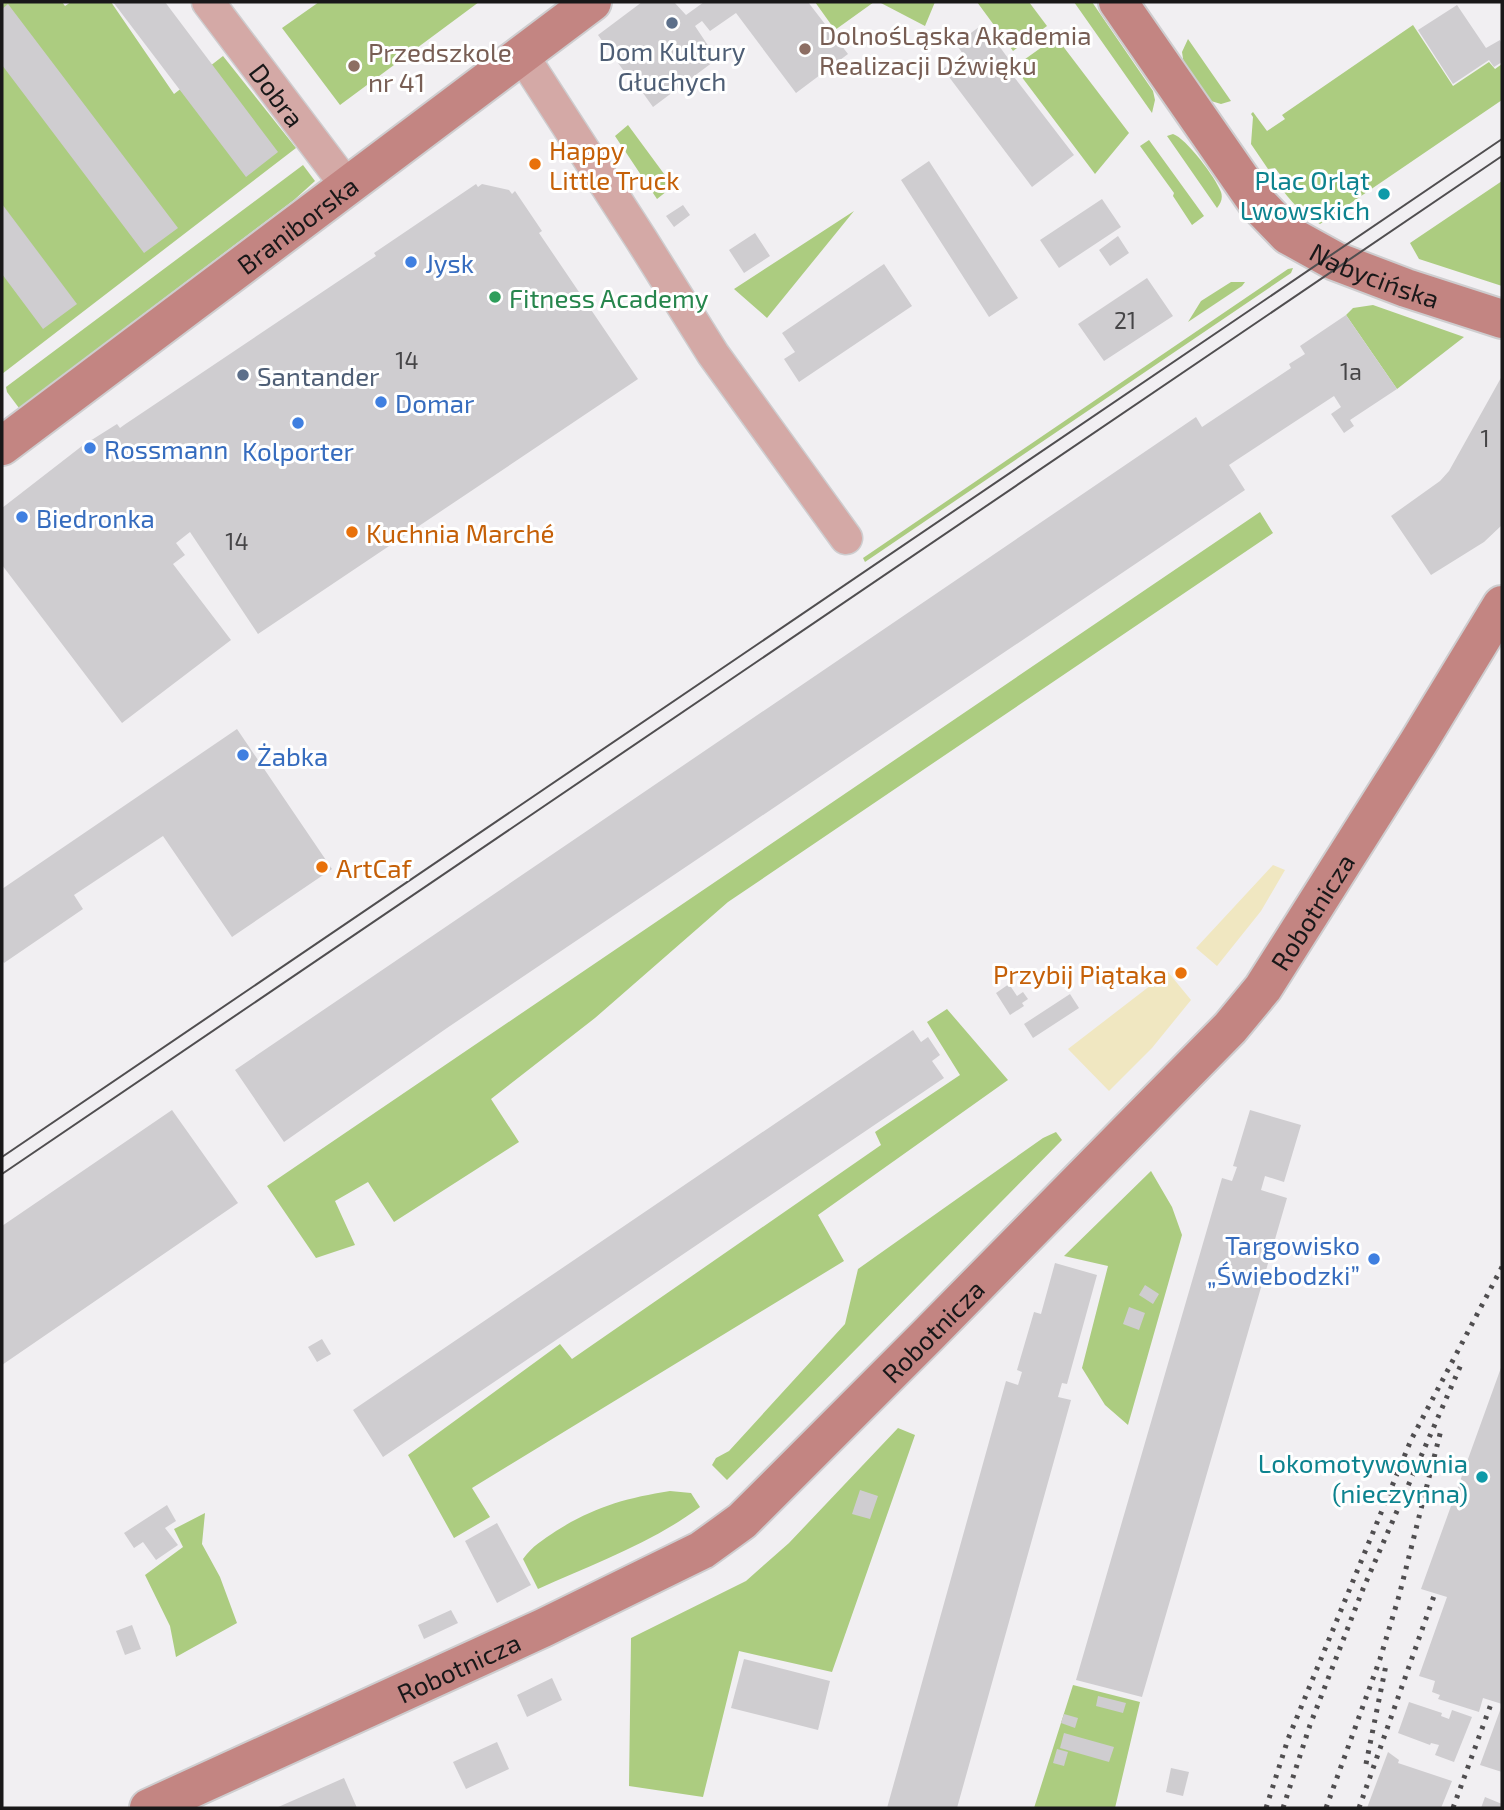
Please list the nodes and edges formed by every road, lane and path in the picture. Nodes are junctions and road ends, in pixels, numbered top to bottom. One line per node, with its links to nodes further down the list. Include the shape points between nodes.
1 (208, 2): 5 (street, Dobra)
2 (592, 2): 4 (street, Braniborska)
3 (1118, 2): 6 (street, Nabycińska, via 1258,204 1288,235 1335,261)
4 (522, 54): 5 (street, Braniborska); 8 (street, via 713,354)
5 (347, 186): 7 (street, Braniborska)
6 (1502, 319)
7 (2, 446)
8 (846, 538)
9 (1502, 605): 10 (street, Robotnicza, via 1263,988 742,1521 702,1550 553,1623)
10 (149, 1808)

